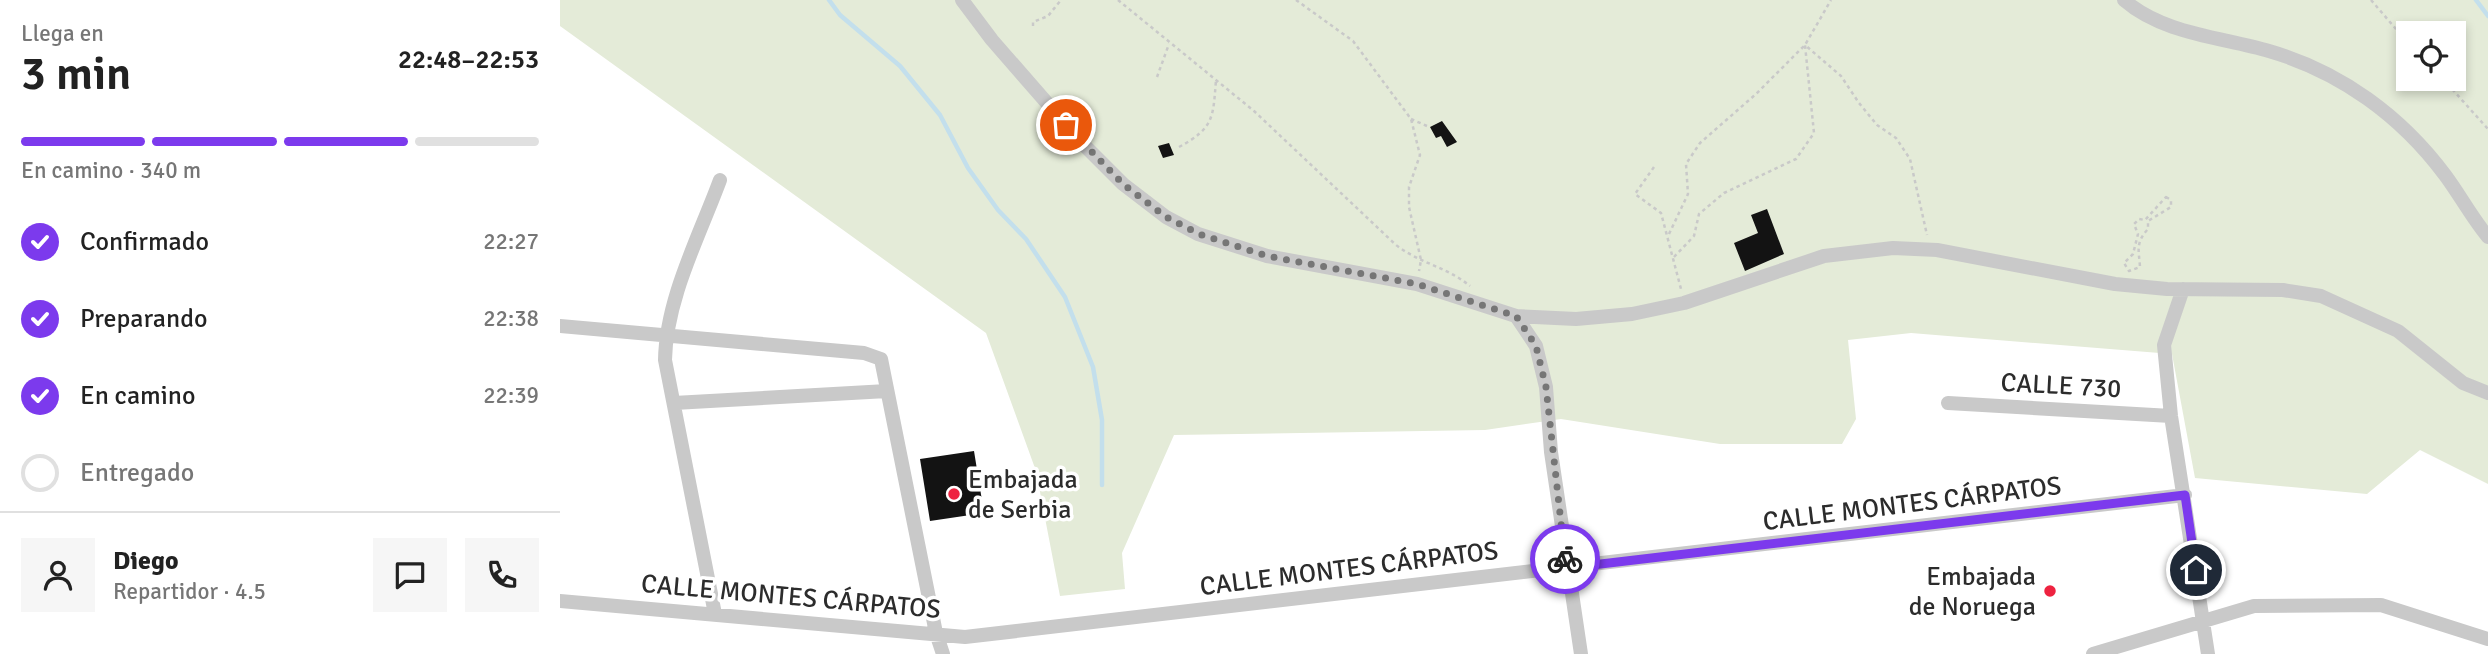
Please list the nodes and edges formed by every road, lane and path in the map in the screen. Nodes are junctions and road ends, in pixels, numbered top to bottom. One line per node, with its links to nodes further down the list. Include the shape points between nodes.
1 (962, 0): 27 (street, via 1081,142 1123,184 1166,217 1199,234 1267,256)
2 (1061, 0): 8 (path)
3 (1118, 0): 10 (path)
4 (1296, 0): 15 (path, via 1353,41)
5 (1831, 0): 11 (path)
6 (2124, 0): 23 (street, via 2169,24 2205,38 2269,51 2360,92 2420,145)
7 (2371, 0): 9 (path)
8 (1033, 26)
9 (2396, 29)
10 (1169, 44): 12 (path); 13 (path)
11 (1805, 45): 21 (path, via 1700,143 1686,164 1688,194); 24 (path, via 1841,76 1865,111 1896,138 1910,159); 25 (path, via 1814,133 1796,159 1724,193 1699,214 1694,236)
12 (1157, 77)
13 (1216, 79): 18 (path, via 1213,116 1207,129); 26 (path, via 1396,245)
14 (2454, 91): 17 (path)
15 (1411, 119): 16 (path); 26 (path, via 1420,155 1409,187 1409,207)
16 (1427, 126)
17 (2488, 129)
18 (1179, 148)
19 (1654, 167): 21 (path, via 1635,194 1661,213)
20 (720, 180): 33 (street)
21 (1669, 234): 25 (path)
22 (2143, 234): 22 (path, via 2151,218 2171,207 2170,199 2162,198 2157,210 2134,224 2138,234 2133,254 2124,263 2129,271 2140,267 2137,257)
23 (2488, 237)
24 (1930, 250): 28 (street, via 2115,284); 30 (street, via 1893,248 1825,256)
25 (1674, 257): 30 (path)
26 (1421, 260): 27 (path); 29 (path, via 1455,273 1471,286)
27 (1417, 284): 29 (street)
28 (2183, 289): 35 (street, via 2283,290 2321,296 2398,331 2463,383); 38 (street, via 2164,345)
29 (1475, 302): 31 (street)
30 (1684, 303): 31 (street, via 1605,317)
31 (1516, 316): 40 (street, via 1536,346 1546,387)
32 (560, 326): 33 (street)
33 (666, 336): 34 (street, via 864,353 881,359); 36 (street, via 665,360)
34 (887, 391): 36 (street); 44 (street)
35 (2488, 393)
36 (674, 403): 42 (street)
37 (1948, 403): 38 (street, CALLE 730)
38 (2171, 416): 39 (street)
39 (2185, 495): 40 (street, CALLE MONTES CÁRPATOS); 43 (street)
40 (1567, 568): 44 (street, CALLE MONTES CÁRPATOS, via 965,637); 47 (street)
41 (560, 601): 42 (street, CALLE MONTES CÁRPATOS)
42 (715, 614): 44 (street, CALLE MONTES CÁRPATOS)
43 (2204, 620): 45 (street, via 2254,606 2381,605); 48 (street); 49 (street)
44 (936, 633): 46 (street)
45 (2488, 639)
46 (943, 654)
47 (1581, 654)
48 (2093, 654)
49 (2208, 654)

